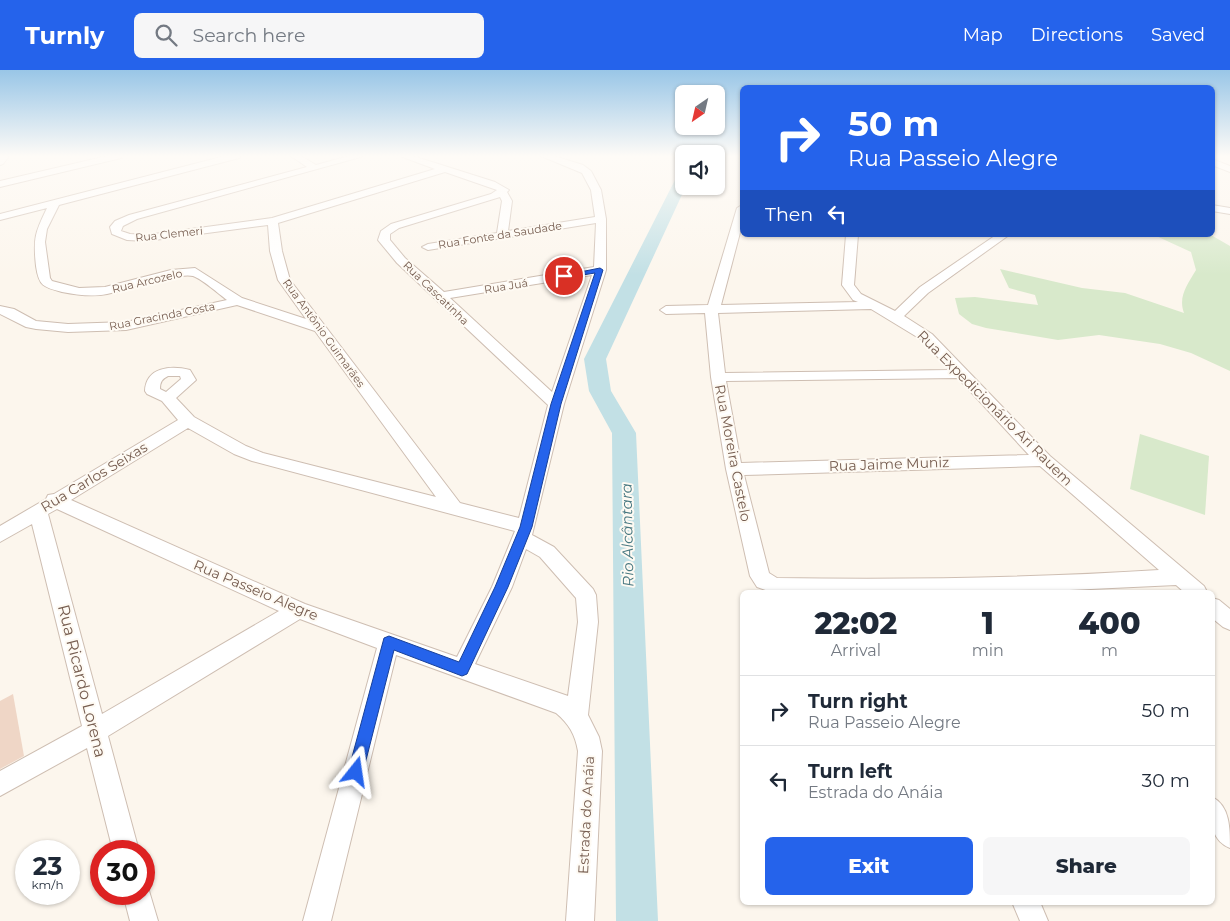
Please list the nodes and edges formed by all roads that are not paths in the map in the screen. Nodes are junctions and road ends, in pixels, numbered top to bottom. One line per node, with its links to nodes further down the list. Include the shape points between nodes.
1 (84, 196): 7 (street)
2 (213, 196): 13 (street, Rua Clemeri, via 124,221 116,232 129,238 147,238)
3 (357, 196): 13 (street)
4 (490, 196): 19 (street, Rua Cascatinha, via 401,223 384,234 384,240 395,254)
5 (504, 196): 14 (street, via 508,201)
6 (597, 196): 12 (street)
7 (56, 203): 11 (street); 20 (street, Rua Arcozelo, via 38,242 48,284 71,291 94,292 171,274 195,272)
8 (1215, 208): 9 (street)
9 (1230, 210)
10 (740, 215): 22 (street)
11 (0, 217)
12 (601, 219): 14 (street, Rua Fonte da Saudade); 18 (street)
13 (273, 221): 26 (street, Rua Antônio Guimarães, via 274,250 284,280)
14 (502, 234): 17 (street, Rua Fonte da Saudade)
15 (852, 237): 21 (street, Rua Expedicionário Ari Rauem, via 848,285)
16 (1001, 237): 25 (street, via 924,290)
17 (428, 246)
18 (600, 270): 19 (street, Rua Juá); 30 (street)
19 (441, 296): 30 (street, Rua Cascatinha)
20 (238, 300): 23 (street, Rua Gracinda Costa, via 106,328 36,325); 26 (street, Rua Arcozelo)
21 (870, 306): 22 (street); 25 (street, Rua Expedicionário Ari Rauem)
22 (711, 309): 24 (street); 28 (street, Rua Moreira Castelo)
23 (0, 310)
24 (666, 310)
25 (896, 317): 27 (street, Rua Expedicionário Ari Rauem, via 927,337)
26 (320, 328): 35 (street, Rua Antônio Guimarães)
27 (963, 374): 28 (street); 32 (street, Rua Expedicionário Ari Rauem)
28 (718, 377): 33 (street, Rua Moreira Castelo)
29 (167, 398): 31 (street)
30 (556, 404): 36 (street)
31 (188, 421): 34 (street, Rua Carlos Seixas); 35 (street, via 258,457)
32 (1044, 460): 33 (street, Rua Jaime Muniz); 38 (street, Rua Expedicionário Ari Rauem)
33 (734, 469): 40 (street, Rua Moreira Castelo, via 760,576 768,584)
34 (46, 506): 37 (street, Rua Carlos Seixas); 43 (street, Rua Passeio Alegre); 48 (street, Rua Ricardo Lorena)
35 (453, 507): 36 (street)
36 (524, 532): 46 (street); 47 (street, via 586,595 588,622)
37 (0, 535)
38 (1180, 577): 39 (street); 41 (street, Rua Expedicionário Ari Rauem)
39 (1084, 588): 40 (street)
40 (905, 590)
41 (1196, 590)
42 (1215, 608): 44 (street)
43 (298, 610): 45 (street, Rua Passeio Alegre); 48 (street)
44 (1230, 621)
45 (389, 642): 46 (street, Rua Passeio Alegre); 54 (street)
46 (462, 670): 47 (street, via 564,705)
47 (577, 715): 55 (street, Estrada do Anáia, via 587,732 590,751)
48 (95, 732): 49 (street); 52 (street, Rua Ricardo Lorena)
49 (0, 784)
50 (1215, 812): 51 (street)
51 (1230, 835)
52 (123, 840)
53 (1027, 905): 56 (street)
54 (317, 921)
55 (580, 921)
56 (1034, 921)

